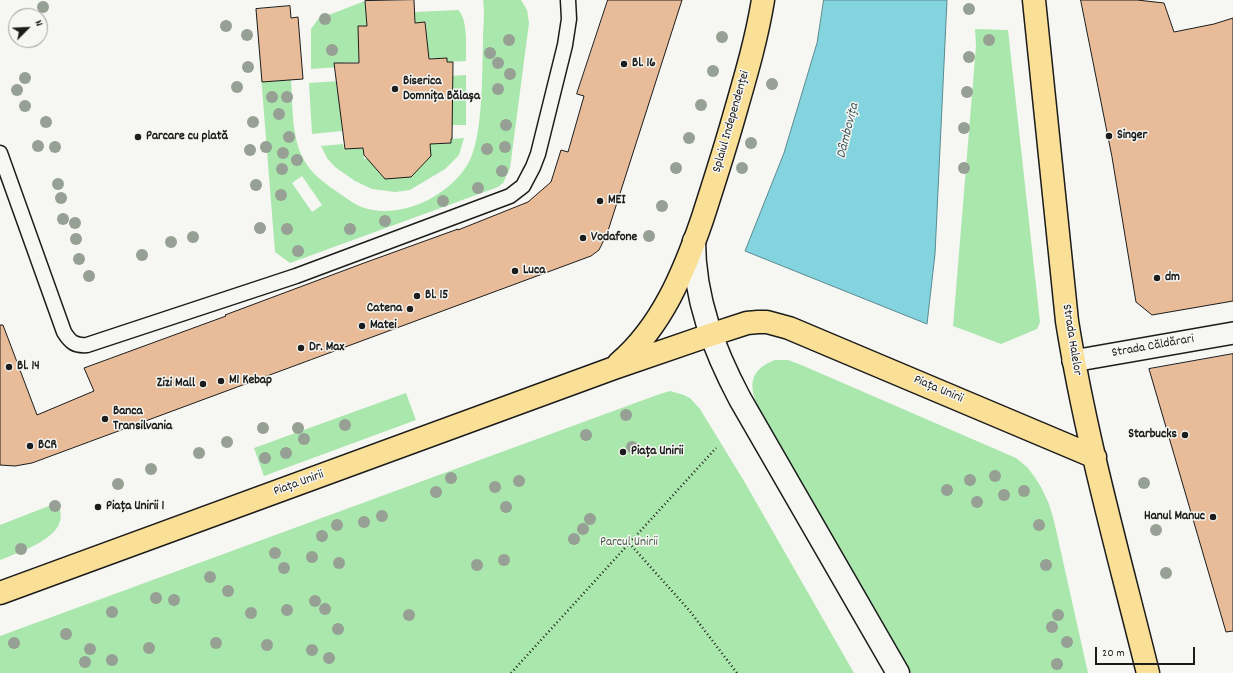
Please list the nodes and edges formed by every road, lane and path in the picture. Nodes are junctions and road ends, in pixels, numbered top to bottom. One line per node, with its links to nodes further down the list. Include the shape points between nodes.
1 (568, 0): 4 (lane, via 569,19 565,45 538,154 523,186 510,196 296,276 87,345 74,344 64,332)
2 (763, 0): 5 (main road, Splaiul Independenței, via 718,174)
3 (1034, 0): 8 (main road, Strada Halelor, via 1067,321)
4 (0, 153)
5 (694, 241): 7 (main road, Splaiul Independenței, via 700,295); 9 (main road, Splaiul Independenței, via 677,283 655,323 635,348)
6 (1233, 333): 8 (street, Strada Căldărari)
7 (710, 335): 9 (main road, Piața Unirii); 11 (main road, Piața Unirii, via 758,322 789,328); 16 (main road, via 740,399)
8 (1074, 361): 11 (main road, Strada Halelor)
9 (614, 368): 13 (main road, Piața Unirii)
10 (716, 448): 12 (path)
11 (1095, 457): 17 (main road, Strada Halelor)
12 (629, 543): 14 (path); 15 (path, via 689,610)
13 (0, 593)
14 (511, 673)
15 (737, 673)
16 (898, 673)
17 (1148, 673)

